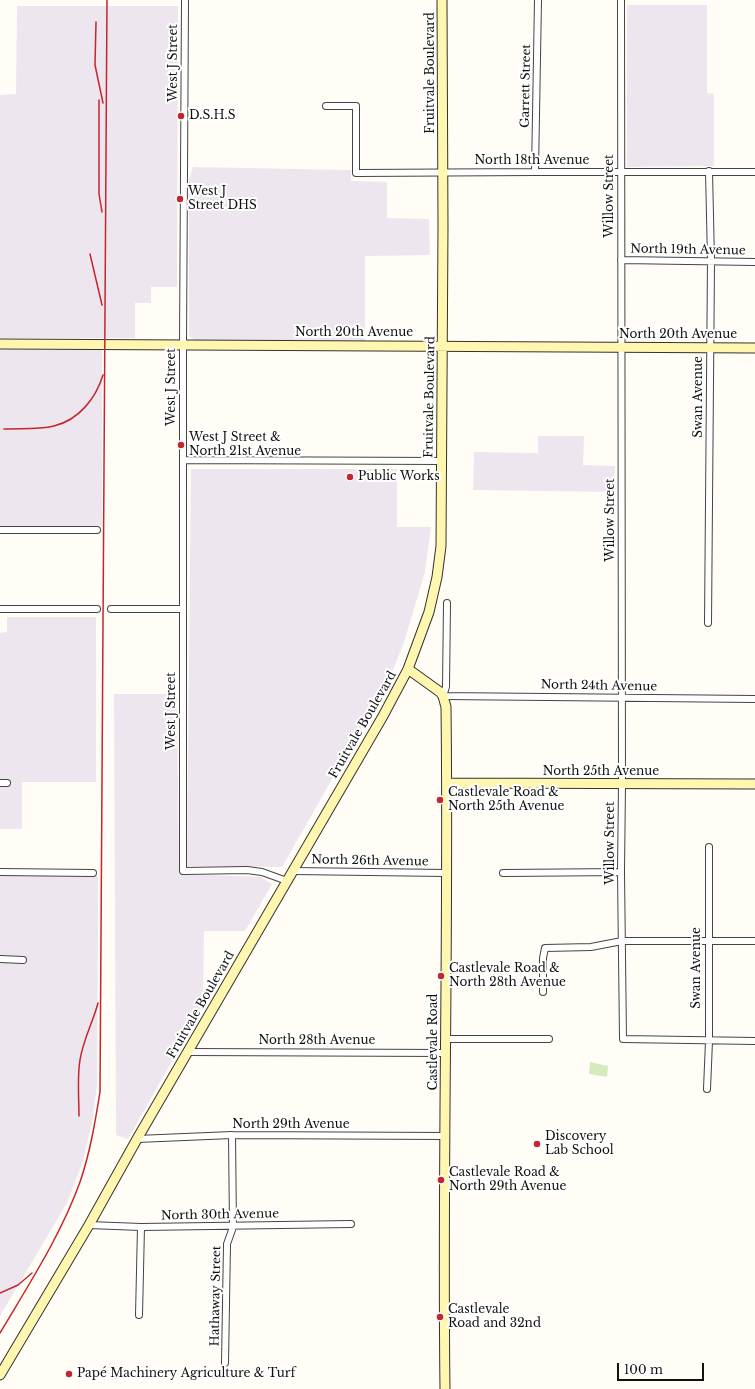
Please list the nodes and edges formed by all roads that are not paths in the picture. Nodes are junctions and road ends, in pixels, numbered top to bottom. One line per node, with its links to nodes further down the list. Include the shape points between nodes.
1 (185, 0): 15 (street, West J Street)
2 (442, 0): 7 (street, Fruitvale Boulevard)
3 (538, 0): 8 (street, Garrett Street)
4 (621, 0): 10 (street, Willow Street)
5 (326, 106): 7 (street, North 18th Avenue, via 356,106 356,173)
6 (709, 171): 9 (street, North 18th Avenue); 10 (street, North 18th Avenue); 12 (street, Swan Avenue)
7 (443, 172): 8 (street, North 18th Avenue); 16 (street, Fruitvale Boulevard)
8 (535, 172): 10 (street, North 18th Avenue)
9 (755, 172)
10 (621, 173): 11 (street, Willow Street)
11 (621, 260): 12 (street, North 19th Avenue); 17 (street, Willow Street)
12 (711, 261): 13 (street, North 19th Avenue); 18 (street, Swan Avenue)
13 (755, 262)
14 (0, 344): 15 (street, North 20th Avenue)
15 (183, 345): 16 (street, North 20th Avenue); 20 (street, West J Street)
16 (443, 345): 17 (street, North 20th Avenue); 21 (street, Fruitvale Boulevard)
17 (622, 347): 18 (street, North 20th Avenue); 32 (street, Willow Street)
18 (710, 347): 19 (street, North 20th Avenue); 29 (street, Swan Avenue)
19 (755, 348)
20 (183, 460): 21 (street); 28 (street, West J Street)
21 (442, 461): 30 (street, Fruitvale Boulevard, via 441,546 437,577 429,612)
22 (0, 530): 23 (street)
23 (97, 530)
24 (447, 603): 31 (street, Castlevale Road, via 446,687)
25 (0, 609): 26 (street)
26 (97, 609)
27 (111, 609): 28 (street)
28 (183, 609): 46 (street, West J Street, via 183,871 247,870 262,872)
29 (708, 623)
30 (408, 669): 31 (street); 40 (street, Fruitvale Boulevard)
31 (443, 696): 32 (street, North 24th Avenue); 36 (street, Castlevale Road, via 446,707)
32 (621, 697): 33 (street, North 24th Avenue); 37 (street, Willow Street)
33 (755, 699)
34 (0, 782): 35 (street)
35 (7, 782)
36 (447, 783): 37 (street, North 25th Avenue); 44 (street, Castlevale Road)
37 (622, 784): 38 (street, North 25th Avenue); 42 (street, Willow Street)
38 (755, 784)
39 (709, 847): 48 (street, Swan Avenue)
40 (293, 871): 44 (street, North 26th Avenue); 46 (street, Fruitvale Boulevard)
41 (0, 872): 43 (street)
42 (621, 872): 45 (street); 47 (street, Willow Street)
43 (93, 873)
44 (446, 873): 53 (street, Castlevale Road)
45 (503, 873)
46 (287, 882): 57 (street, Fruitvale Boulevard)
47 (622, 941): 48 (street); 52 (street, via 592,947 545,948); 55 (street, Willow Street, via 623,1039)
48 (708, 941): 49 (street); 55 (street, Swan Avenue)
49 (755, 941)
50 (0, 959): 51 (street)
51 (23, 960)
52 (543, 992)
53 (446, 1039): 54 (street); 58 (street, Castlevale Road)
54 (549, 1039)
55 (709, 1041): 56 (street); 59 (street, Swan Avenue)
56 (755, 1041)
57 (188, 1052): 58 (street, North 28th Avenue); 62 (street, Fruitvale Boulevard)
58 (446, 1053): 61 (street, Castlevale Road)
59 (707, 1089)
60 (232, 1135): 61 (street, North 29th Avenue); 62 (street, North 29th Avenue); 65 (street, Hathaway Street)
61 (446, 1136): 70 (street, Castlevale Road)
62 (137, 1139): 64 (street, Fruitvale Boulevard)
63 (352, 1224): 65 (street, North 30th Avenue)
64 (89, 1225): 66 (street, North 30th Avenue); 69 (street, Fruitvale Boulevard)
65 (233, 1227): 66 (street, North 30th Avenue); 68 (street, Hathaway Street, via 227,1244)
66 (140, 1228): 67 (street)
67 (139, 1315)
68 (225, 1363)
69 (0, 1376)
70 (445, 1389)

